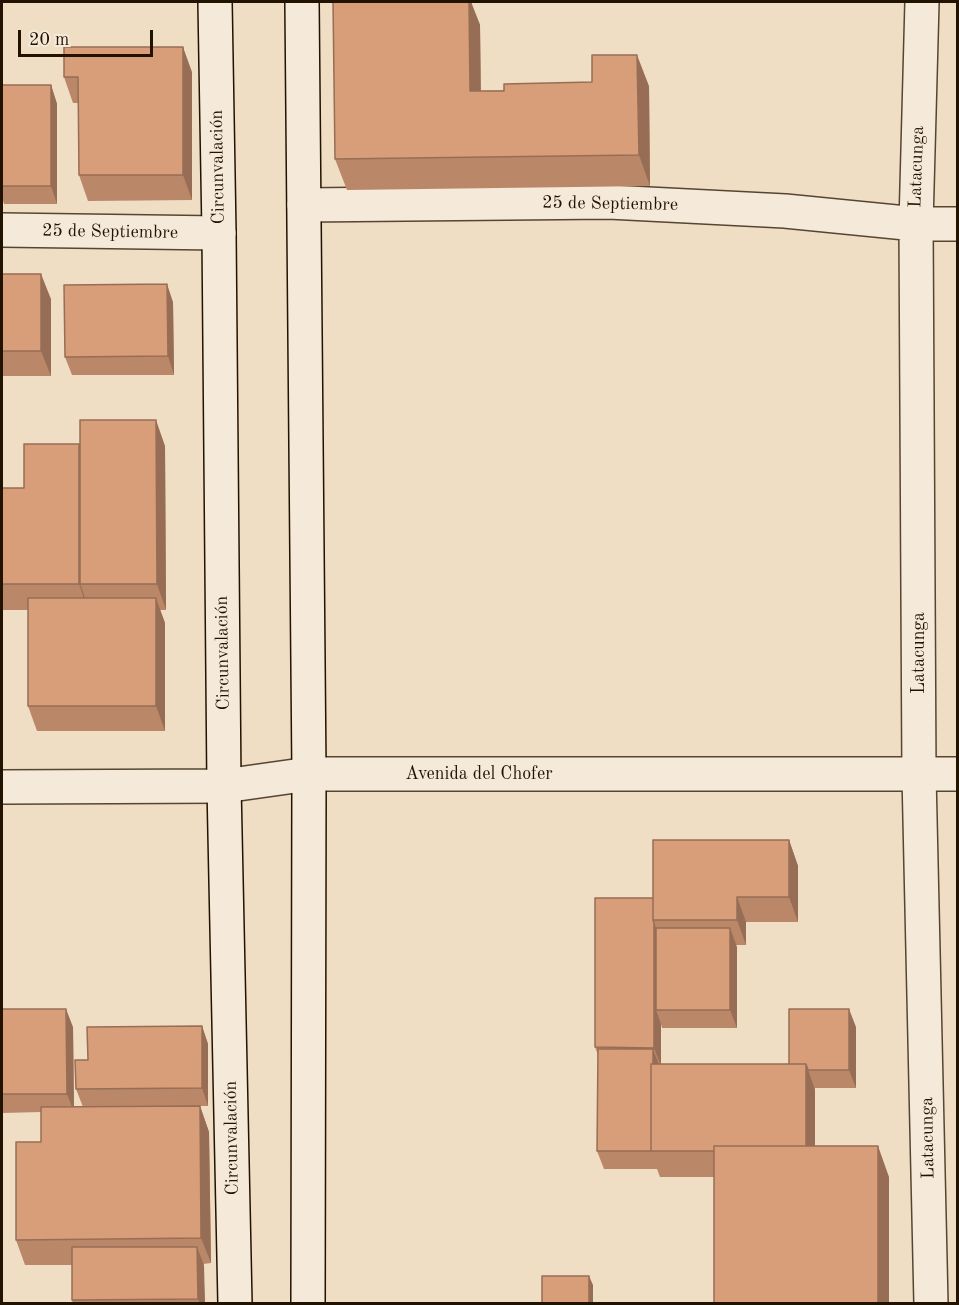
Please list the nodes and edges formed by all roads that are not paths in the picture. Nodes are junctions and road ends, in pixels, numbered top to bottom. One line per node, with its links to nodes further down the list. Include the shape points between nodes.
1 (215, 2): 8 (street, Circunvalación)
2 (302, 2): 4 (street)
3 (922, 2): 5 (street, Latacunga)
4 (304, 205): 5 (street, 25 de Septiembre, via 609,202 785,211); 9 (street)
5 (916, 224): 6 (street, 25 de Septiembre); 10 (street, Latacunga)
6 (957, 224)
7 (2, 230): 8 (street, 25 de Septiembre)
8 (219, 233): 12 (street, Circunvalación)
9 (309, 774): 10 (street, Avenida del Chofer); 12 (street, Avenida del Chofer); 15 (street)
10 (920, 774): 11 (street, Avenida del Chofer); 16 (street, Latacunga)
11 (957, 774)
12 (224, 786): 13 (street, Avenida del Chofer); 14 (street, Circunvalación)
13 (2, 787)
14 (235, 1304)
15 (308, 1304)
16 (931, 1304)

